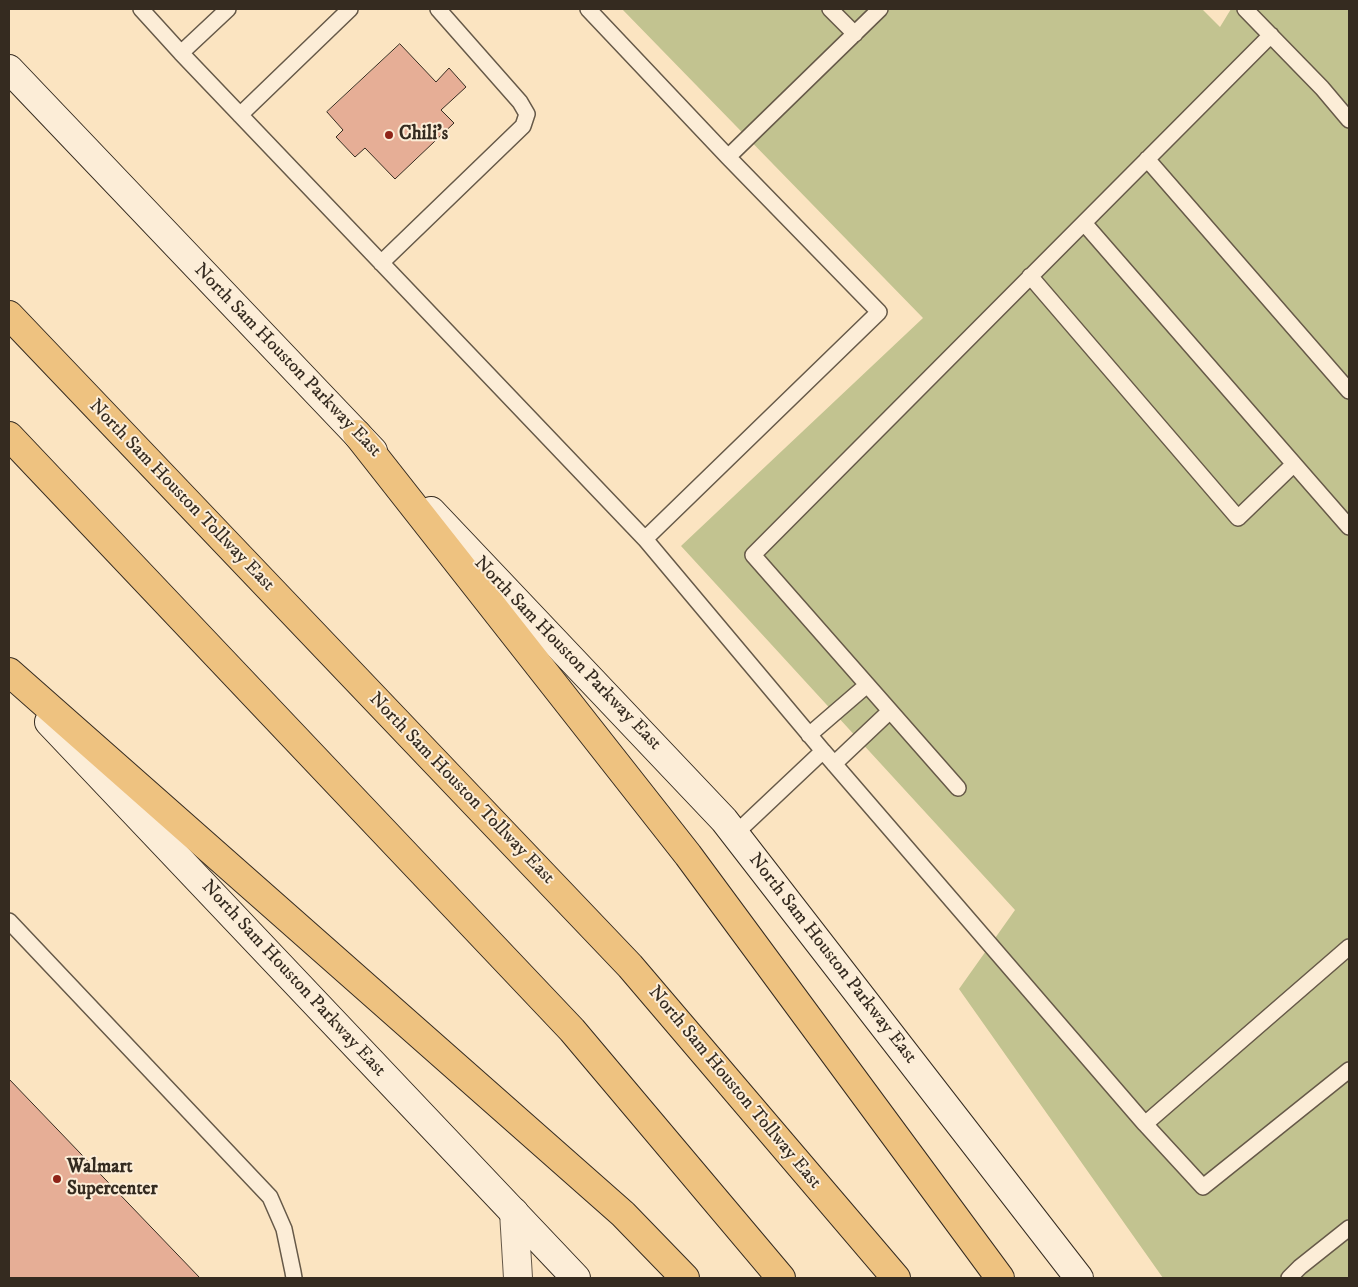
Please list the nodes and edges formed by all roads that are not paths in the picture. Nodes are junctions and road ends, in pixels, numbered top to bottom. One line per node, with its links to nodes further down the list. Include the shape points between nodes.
1 (141, 9): 11 (lane)
2 (228, 9): 11 (lane)
3 (350, 9): 13 (lane)
4 (438, 9): 18 (lane, via 527,114 523,126)
5 (588, 9): 15 (lane)
6 (830, 9): 9 (lane)
7 (880, 9): 9 (lane)
8 (1245, 9): 10 (lane)
9 (855, 34): 15 (lane)
10 (1271, 35): 14 (lane); 16 (lane)
11 (181, 53): 13 (lane)
12 (9, 69): 22 (main road, North Sam Houston Parkway East)
13 (240, 115): 18 (lane)
14 (1349, 120)
15 (728, 157): 26 (lane, via 879,312)
16 (1147, 159): 17 (lane); 21 (lane)
17 (1084, 223): 19 (lane); 24 (lane)
18 (381, 263): 26 (lane)
19 (1030, 276): 24 (lane, via 1238,518); 28 (lane, via 753,555)
20 (9, 315): 46 (highway, North Sam Houston Tollway East, via 630,966)
21 (1349, 392)
22 (357, 434): 34 (main road, North Sam Houston Parkway East); 47 (highway, via 688,855)
23 (9, 436): 45 (highway, via 572,1030)
24 (1294, 464): 25 (lane)
25 (1349, 527)
26 (645, 538): 30 (lane)
27 (12, 682): 39 (main road, North Sam Houston Parkway East); 44 (highway, via 624,1214)
28 (866, 684): 29 (lane); 30 (lane)
29 (890, 711): 32 (lane); 33 (lane)
30 (809, 735): 31 (lane)
31 (823, 751): 32 (lane); 34 (lane)
32 (834, 764): 38 (lane)
33 (958, 788)
34 (736, 834): 48 (main road, North Sam Houston Parkway East)
35 (9, 921): 41 (lane, via 270,1197 284,1229)
36 (1349, 948): 38 (lane)
37 (1349, 1070): 38 (lane, via 1203,1187)
38 (1145, 1124)
39 (514, 1212): 42 (main road); 43 (main road, North Sam Houston Parkway East)
40 (1349, 1228): 49 (lane)
41 (294, 1278)
42 (518, 1278)
43 (576, 1278)
44 (685, 1278)
45 (781, 1278)
46 (896, 1278)
47 (1000, 1278)
48 (1079, 1278)
49 (1289, 1278)

